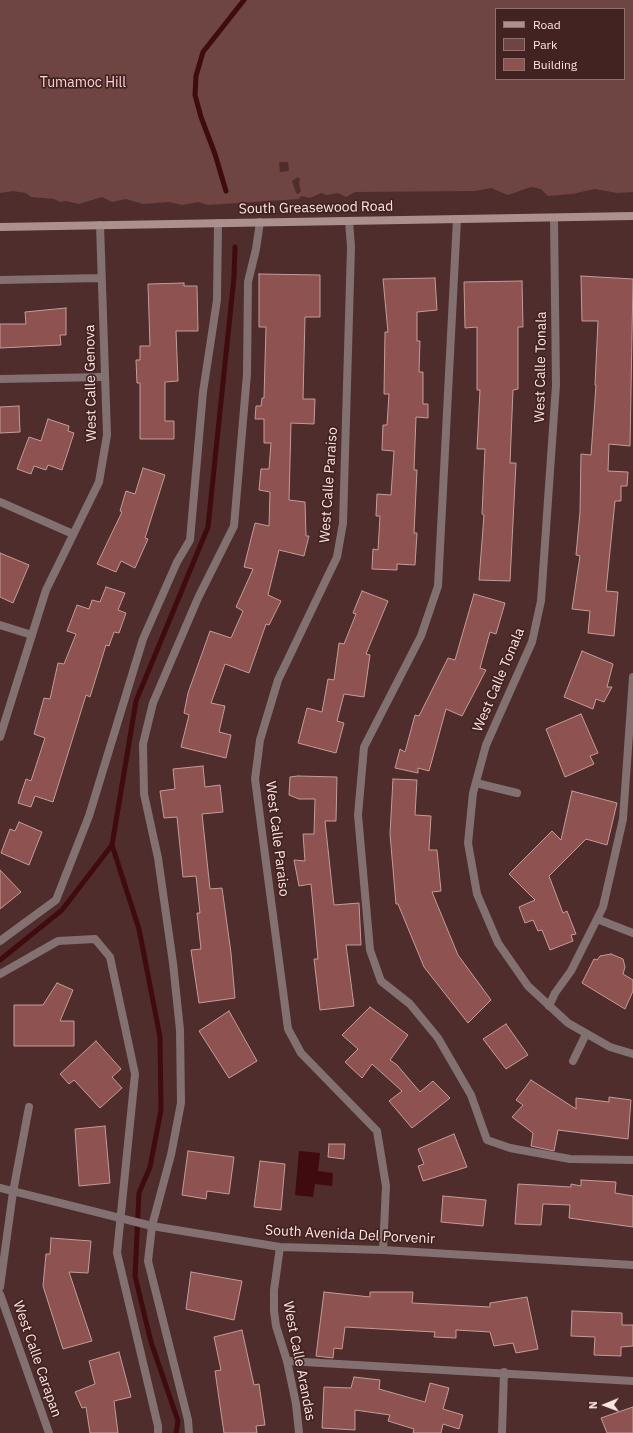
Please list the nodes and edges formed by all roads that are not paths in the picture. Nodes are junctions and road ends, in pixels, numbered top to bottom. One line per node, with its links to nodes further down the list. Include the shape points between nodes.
1 (633, 216): 2 (main road, South Greasewood Road)
2 (554, 218): 3 (main road, South Greasewood Road); 19 (street, West Calle Tonala, via 556,385 541,601 532,642 486,745)
3 (458, 219): 4 (main road, South Greasewood Road); 30 (street, via 438,586 421,636 364,747 358,815 370,950 382,981 410,1004 438,1038 471,1095 487,1140 510,1148 570,1159)
4 (349, 221): 5 (main road, South Greasewood Road); 36 (street, West Calle Paraiso, via 351,246 342,530 337,557 278,680 260,740 255,779 288,1028 301,1053 377,1131 386,1186)
5 (260, 222): 6 (main road, South Greasewood Road); 34 (street, via 248,282 247,374 234,526 198,598 153,703 143,744 144,794 158,858 180,1030 181,1103 171,1155)
6 (218, 223): 7 (main road, South Greasewood Road); 23 (street, via 218,300 203,392 190,540 177,562 143,639 89,816 56,900)
7 (100, 225): 8 (main road, South Greasewood Road); 9 (street, West Calle Genova)
8 (0, 226)
9 (101, 278): 10 (street); 11 (street, West Calle Genova)
10 (0, 280)
11 (105, 377): 12 (street); 14 (street, West Calle Genova, via 107,435 99,482)
12 (0, 379)
13 (0, 502): 14 (street)
14 (73, 534): 16 (street, West Calle Genova, via 46,590)
15 (0, 625): 16 (street)
16 (32, 635): 18 (street, West Calle Genova)
17 (633, 677): 21 (street, via 623,819 603,906)
18 (0, 737)
19 (476, 783): 20 (street); 25 (street, West Calle Tonala, via 468,843 477,894 498,943 528,986)
20 (517, 793)
21 (597, 919): 22 (street); 25 (street)
22 (633, 933)
23 (0, 941)
24 (0, 974): 33 (street, via 58,941 95,939 110,957 135,1074)
25 (549, 1006): 26 (street, West Calle Tonala, via 568,1023)
26 (586, 1034): 27 (street, West Calle Tonala, via 610,1047); 28 (street)
27 (633, 1054)
28 (573, 1061)
29 (29, 1107): 32 (street)
30 (633, 1160)
31 (0, 1188): 32 (street, South Avenida Del Porvenir)
32 (13, 1192): 33 (street, South Avenida Del Porvenir); 38 (street, West Calle Carapan)
33 (120, 1219): 34 (street, South Avenida Del Porvenir); 44 (street, via 117,1254)
34 (152, 1226): 35 (street, South Avenida Del Porvenir); 45 (street, via 148,1262 188,1420)
35 (280, 1247): 36 (street, South Avenida Del Porvenir); 40 (street, West Calle Arandas, via 274,1311)
36 (383, 1250): 37 (street, South Avenida Del Porvenir)
37 (633, 1265)
38 (0, 1287)
39 (0, 1294): 43 (street, West Calle Carapan)
40 (287, 1361): 41 (street); 46 (street, West Calle Arandas)
41 (504, 1372): 42 (street); 47 (street)
42 (633, 1381)
43 (49, 1433)
44 (158, 1433)
45 (189, 1433)
46 (299, 1433)
47 (502, 1433)

